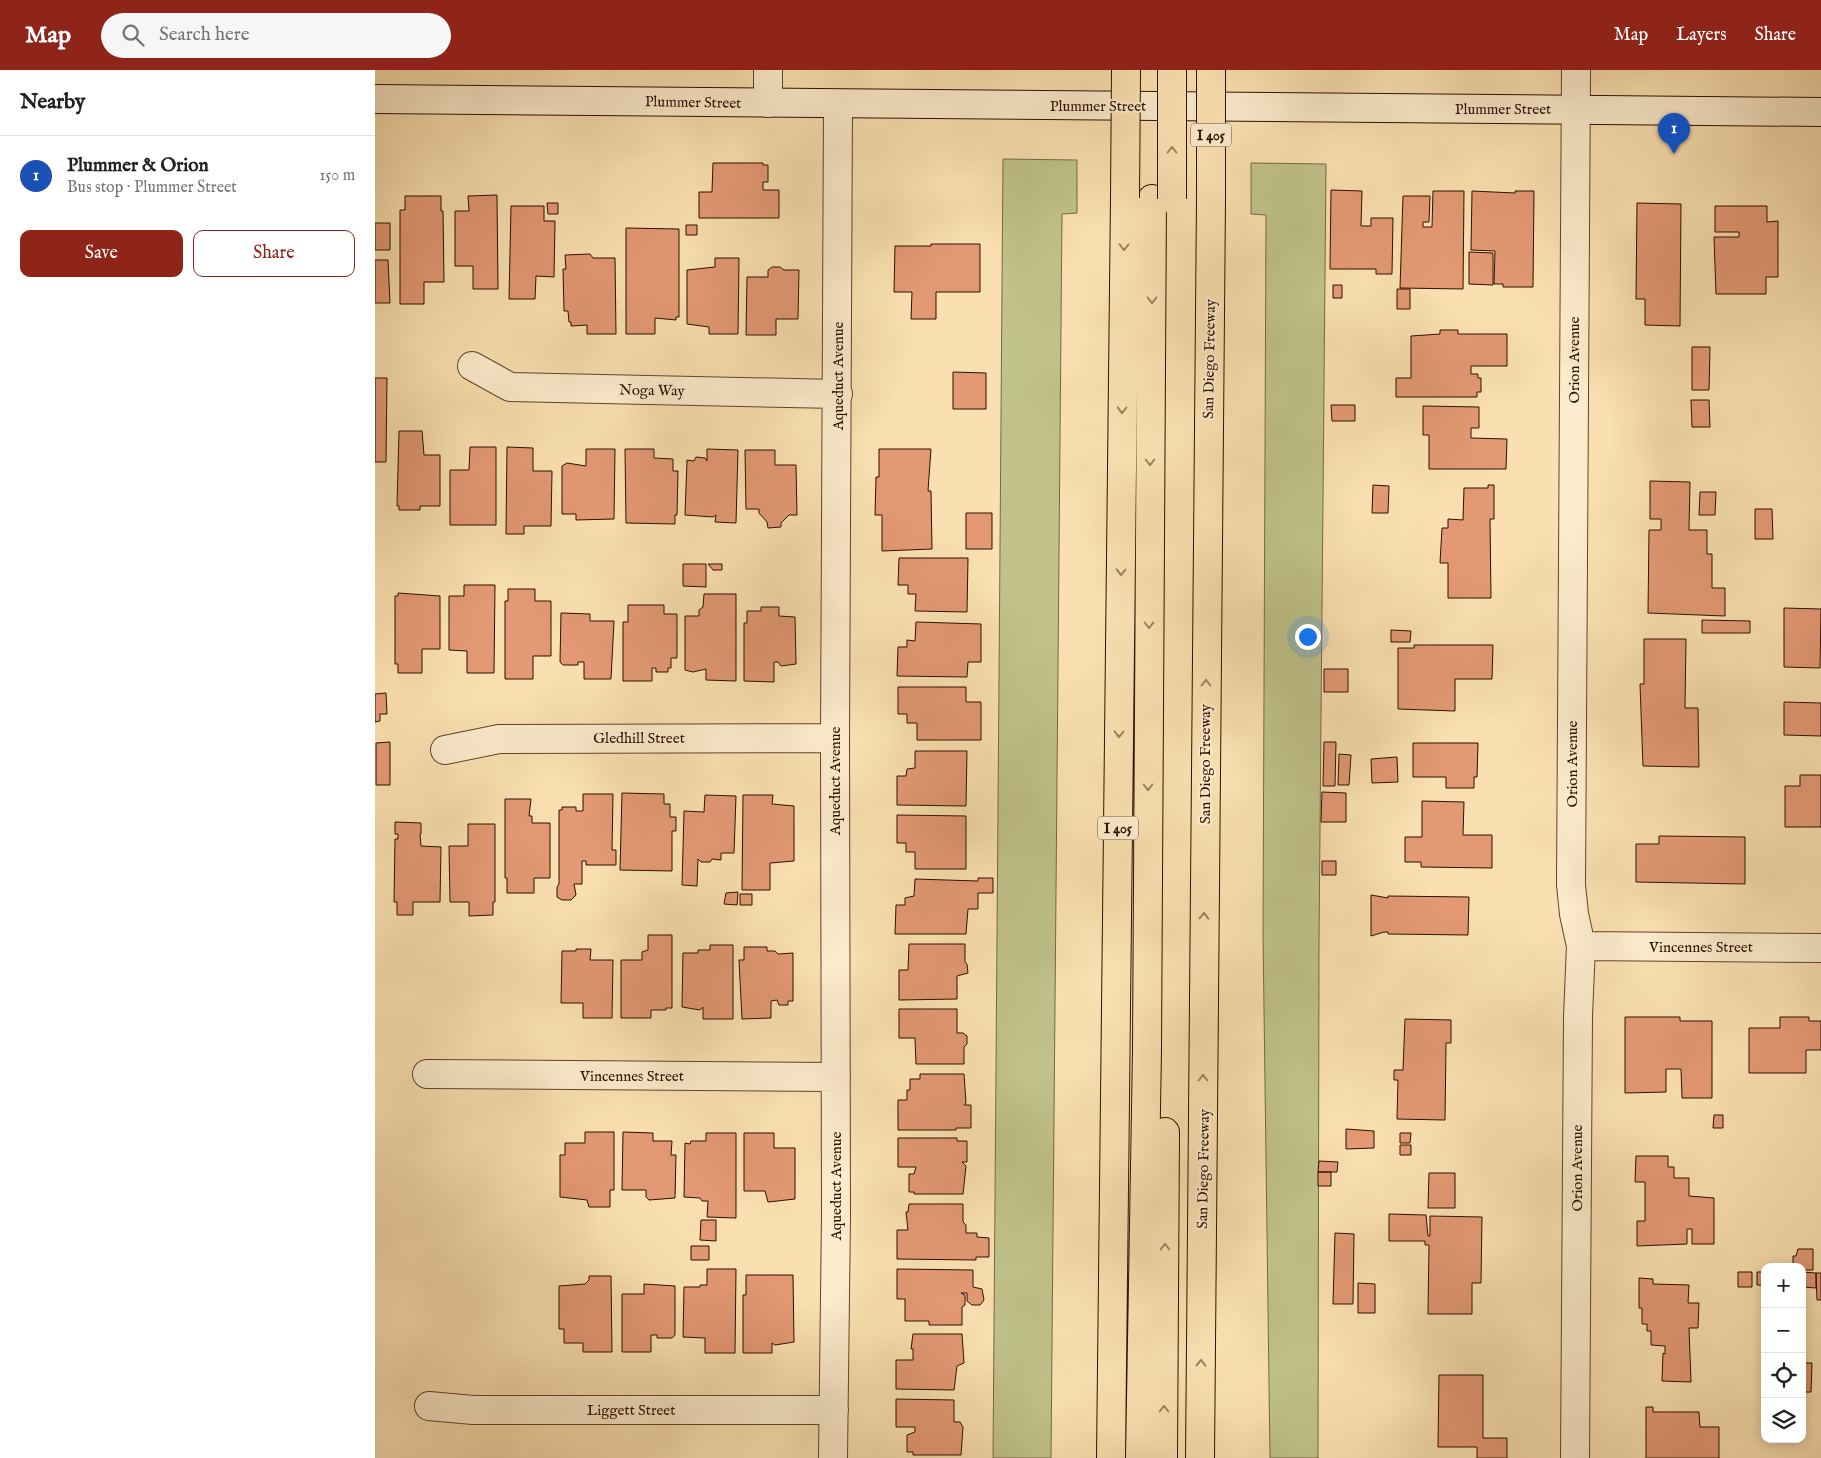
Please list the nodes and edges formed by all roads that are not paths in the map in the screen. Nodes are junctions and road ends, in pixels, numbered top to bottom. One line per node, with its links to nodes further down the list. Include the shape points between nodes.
1 (768, 70): 8 (street)
2 (1126, 70): 24 (highway, I 405, one-way to 24, bridge)
3 (1153, 70): 12 (highway)
4 (1172, 70): 12 (highway, one-way to 4, bridge)
5 (1211, 70): 27 (highway, San Diego Freeway / I 405, one-way to 5, bridge)
6 (1576, 70): 10 (street, Orion Avenue)
7 (375, 100): 8 (street, Plummer Street)
8 (768, 103): 9 (street, Plummer Street)
9 (838, 104): 10 (street, Plummer Street); 14 (street, Aqueduct Avenue)
10 (1576, 110): 11 (street, Plummer Street); 17 (street, Orion Avenue, via 1571,885)
11 (1821, 112)
12 (1162, 199): 25 (highway, one-way to 25); 26 (highway, one-way to 12)
13 (472, 366): 14 (street, Noga Way, via 510,387)
14 (838, 394): 15 (street, Aqueduct Avenue)
15 (835, 738): 16 (street, Gledhill Street, via 499,739); 20 (street, Aqueduct Avenue)
16 (445, 750)
17 (1581, 946): 18 (street, Vincennes Street); 28 (street, Orion Avenue, via 1577,1016)
18 (1821, 948)
19 (427, 1074): 20 (street, Vincennes Street)
20 (836, 1077): 22 (street, Aqueduct Avenue)
21 (429, 1406): 22 (street, Liggett Street, via 473,1410)
22 (834, 1410): 23 (street, Aqueduct Avenue)
23 (833, 1458)
24 (1111, 1458)
25 (1140, 1458)
26 (1163, 1458)
27 (1200, 1458)
28 (1575, 1458)

